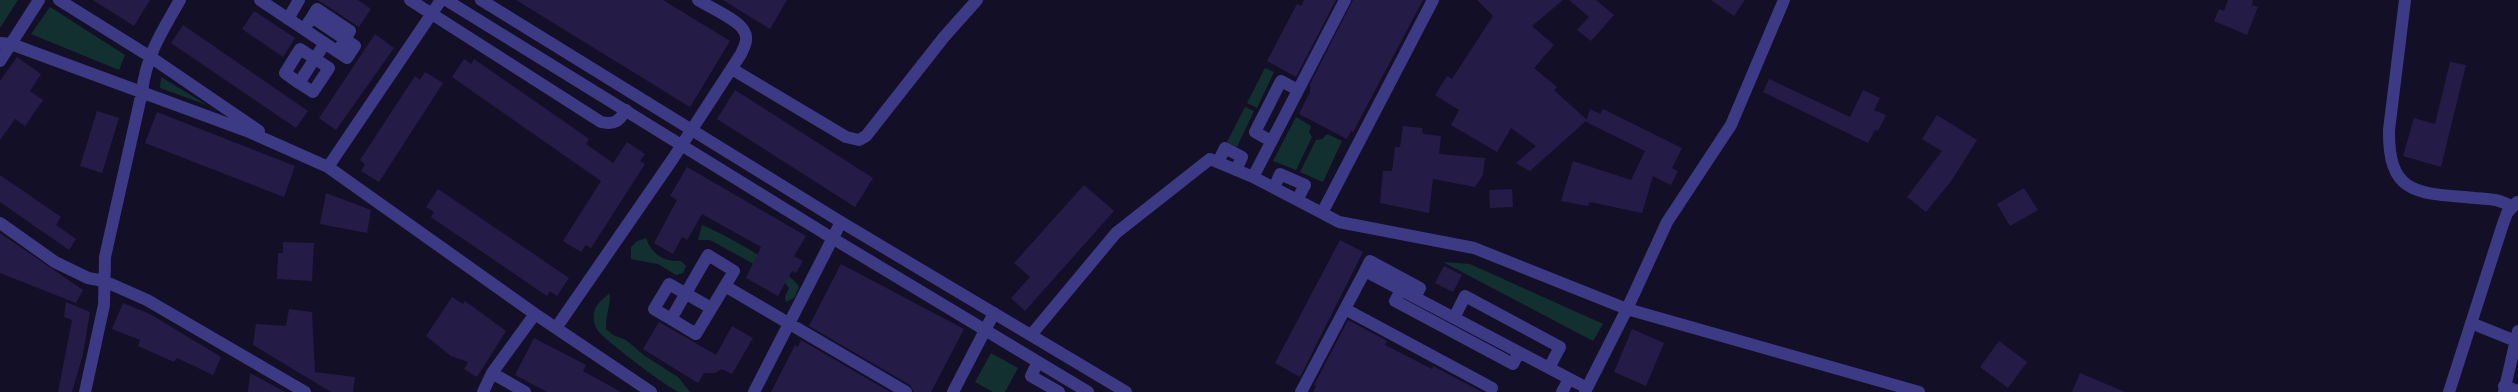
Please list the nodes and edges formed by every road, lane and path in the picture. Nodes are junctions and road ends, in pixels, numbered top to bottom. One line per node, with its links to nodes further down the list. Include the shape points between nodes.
1 (39, 0): 20 (street)
2 (58, 0): 21 (street)
3 (180, 0): 21 (street)
4 (260, 0): 17 (street)
5 (299, 0): 17 (street)
6 (410, 0): 16 (street)
7 (441, 0): 16 (street)
8 (446, 0): 27 (street)
9 (481, 0): 28 (street)
10 (698, 0): 24 (street, via 744,31 746,42)
11 (977, 0): 24 (street, via 866,136 859,140 846,137)
12 (1345, 0): 25 (street)
13 (1433, 0): 35 (street)
14 (1784, 0): 47 (street, via 1731,125 1667,222)
15 (2405, 0): 34 (street, via 2389,130 2389,151 2396,174 2405,184 2424,192)
16 (433, 14): 27 (street, via 601,122 615,123); 32 (street)
17 (288, 19): 18 (street)
18 (304, 29): 19 (street); 19 (street, via 317,9 350,31 337,51)
19 (325, 43): 22 (street)
20 (6, 44): 23 (street); 26 (street)
21 (149, 56): 26 (street); 31 (street)
22 (315, 59): 22 (street, via 329,68 313,92 284,73 300,49)
23 (0, 61)
24 (732, 69): 28 (street)
25 (1298, 90): 29 (street); 29 (street, via 1281,81 1255,132)
26 (142, 92): 31 (street); 40 (street, via 105,257)
27 (626, 110): 30 (street)
28 (692, 130): 30 (street); 36 (street)
29 (1271, 140): 33 (street)
30 (682, 145): 38 (street); 54 (street)
31 (282, 146): 32 (street)
32 (328, 167): 49 (street)
33 (1253, 177): 35 (street, via 1274,188 1280,174 1305,185 1297,200); 56 (street, via 1236,170 1242,157 1225,148 1218,162 1210,159 1116,233)
34 (2515, 204): 52 (street, via 2502,226)
35 (1322, 213): 47 (street, via 1339,222 1474,248)
36 (841, 222): 38 (street); 48 (street)
37 (0, 224): 40 (street, via 55,262 88,278)
38 (832, 238): 53 (street); 55 (street)
39 (1365, 271): 42 (street); 44 (street, via 1370,261 1420,288); 46 (street)
40 (104, 281): 63 (street, via 147,300); 68 (street, via 104,305)
41 (725, 286): 43 (street, via 734,270 708,255); 45 (street); 53 (street)
42 (1400, 290): 44 (street); 58 (street, via 1395,301 1512,364)
43 (686, 293): 45 (street); 51 (street); 51 (street, via 669,284 654,309)
44 (1415, 298): 50 (street)
45 (712, 308): 51 (street, via 696,334)
46 (1345, 308): 64 (street); 79 (street)
47 (1628, 309): 66 (street); 81 (street)
48 (994, 313): 55 (street); 56 (street)
49 (535, 314): 54 (street); 61 (street)
50 (1454, 318): 58 (street); 60 (street, via 1465,296 1560,347)
51 (671, 319)
52 (2471, 323): 57 (street); 82 (street)
53 (790, 324): 73 (street); 74 (street)
54 (556, 328): 72 (street)
55 (986, 330): 59 (street); 75 (street)
56 (1030, 335): 78 (street)
57 (2517, 338): 65 (street)
58 (1518, 352): 60 (street)
59 (1038, 362): 76 (street, via 1030,376); 77 (street)
60 (1549, 368): 62 (street)
61 (492, 373): 70 (street); 71 (street)
62 (1568, 379): 66 (street); 80 (street)
63 (290, 388): 69 (street)
64 (1492, 388)
65 (2504, 389): 67 (street)
66 (1586, 390)
67 (2518, 391)
68 (85, 392)
69 (305, 392)
70 (483, 392)
71 (525, 392)
72 (651, 392)
73 (754, 392)
74 (906, 392)
75 (953, 392)
76 (1059, 392)
77 (1088, 392)
78 (1126, 392)
79 (1301, 392)
80 (1562, 392)
81 (1919, 392)
82 (2449, 392)

